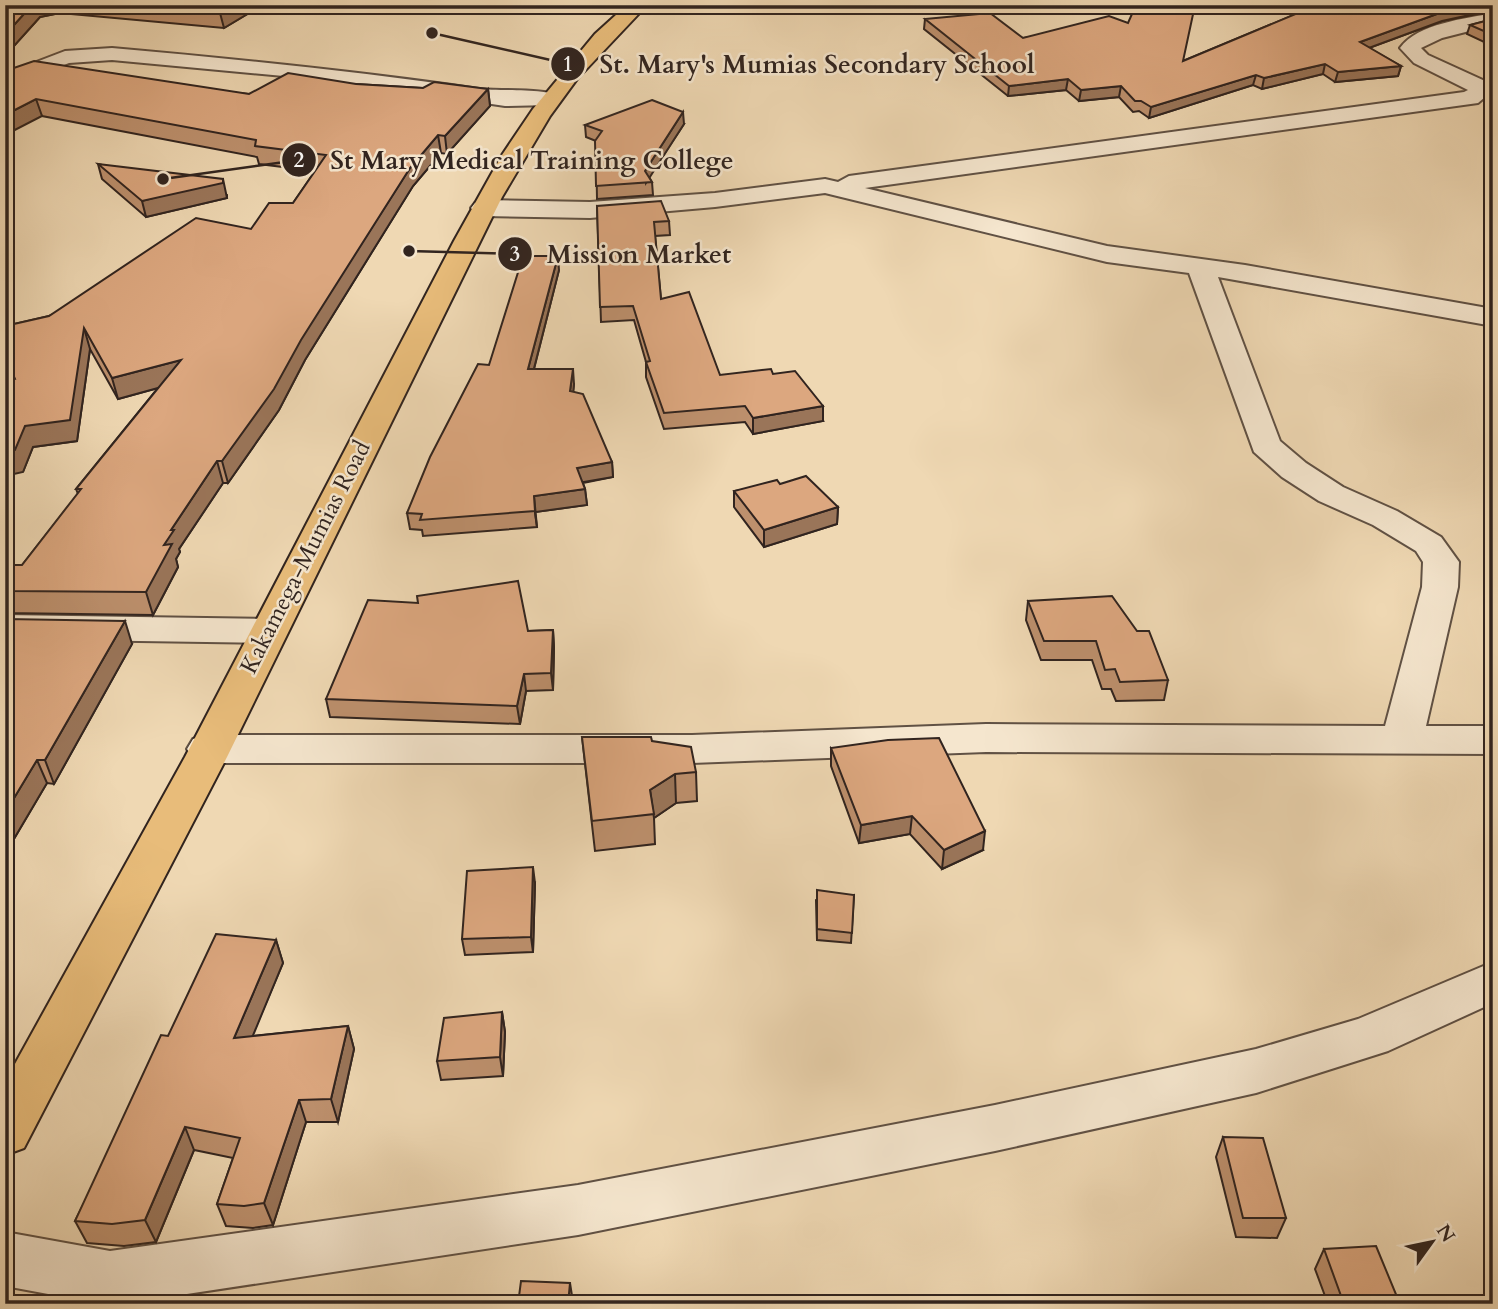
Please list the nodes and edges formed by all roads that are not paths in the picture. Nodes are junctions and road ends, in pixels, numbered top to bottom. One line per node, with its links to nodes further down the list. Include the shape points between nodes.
1 (638, 5): 5 (highway, Kakamega-Mumias Road, via 575,66)
2 (1493, 19): 4 (street, via 1436,34 1410,48)
3 (5, 82): 5 (street, via 65,57 112,54 337,75 505,99)
4 (1485, 95): 6 (street)
5 (551, 98): 7 (highway, Kakamega-Mumias Road)
6 (825, 187): 7 (street, via 590,209); 8 (street, via 1107,254)
7 (484, 208): 11 (highway, Kakamega-Mumias Road)
8 (1201, 268): 9 (street); 12 (street, via 1265,445 1331,494 1429,544 1441,562 1440,587)
9 (1493, 317)
10 (5, 627): 11 (street)
11 (269, 631): 14 (highway, Kakamega-Mumias Road)
12 (1402, 739): 13 (street); 14 (street, via 986,738 692,750)
13 (1493, 740)
14 (208, 749): 16 (highway, Kakamega-Mumias Road)
15 (1493, 981): 17 (street, via 1370,1036 1256,1071 578,1210 110,1278)
16 (5, 1132)
17 (5, 1259)

